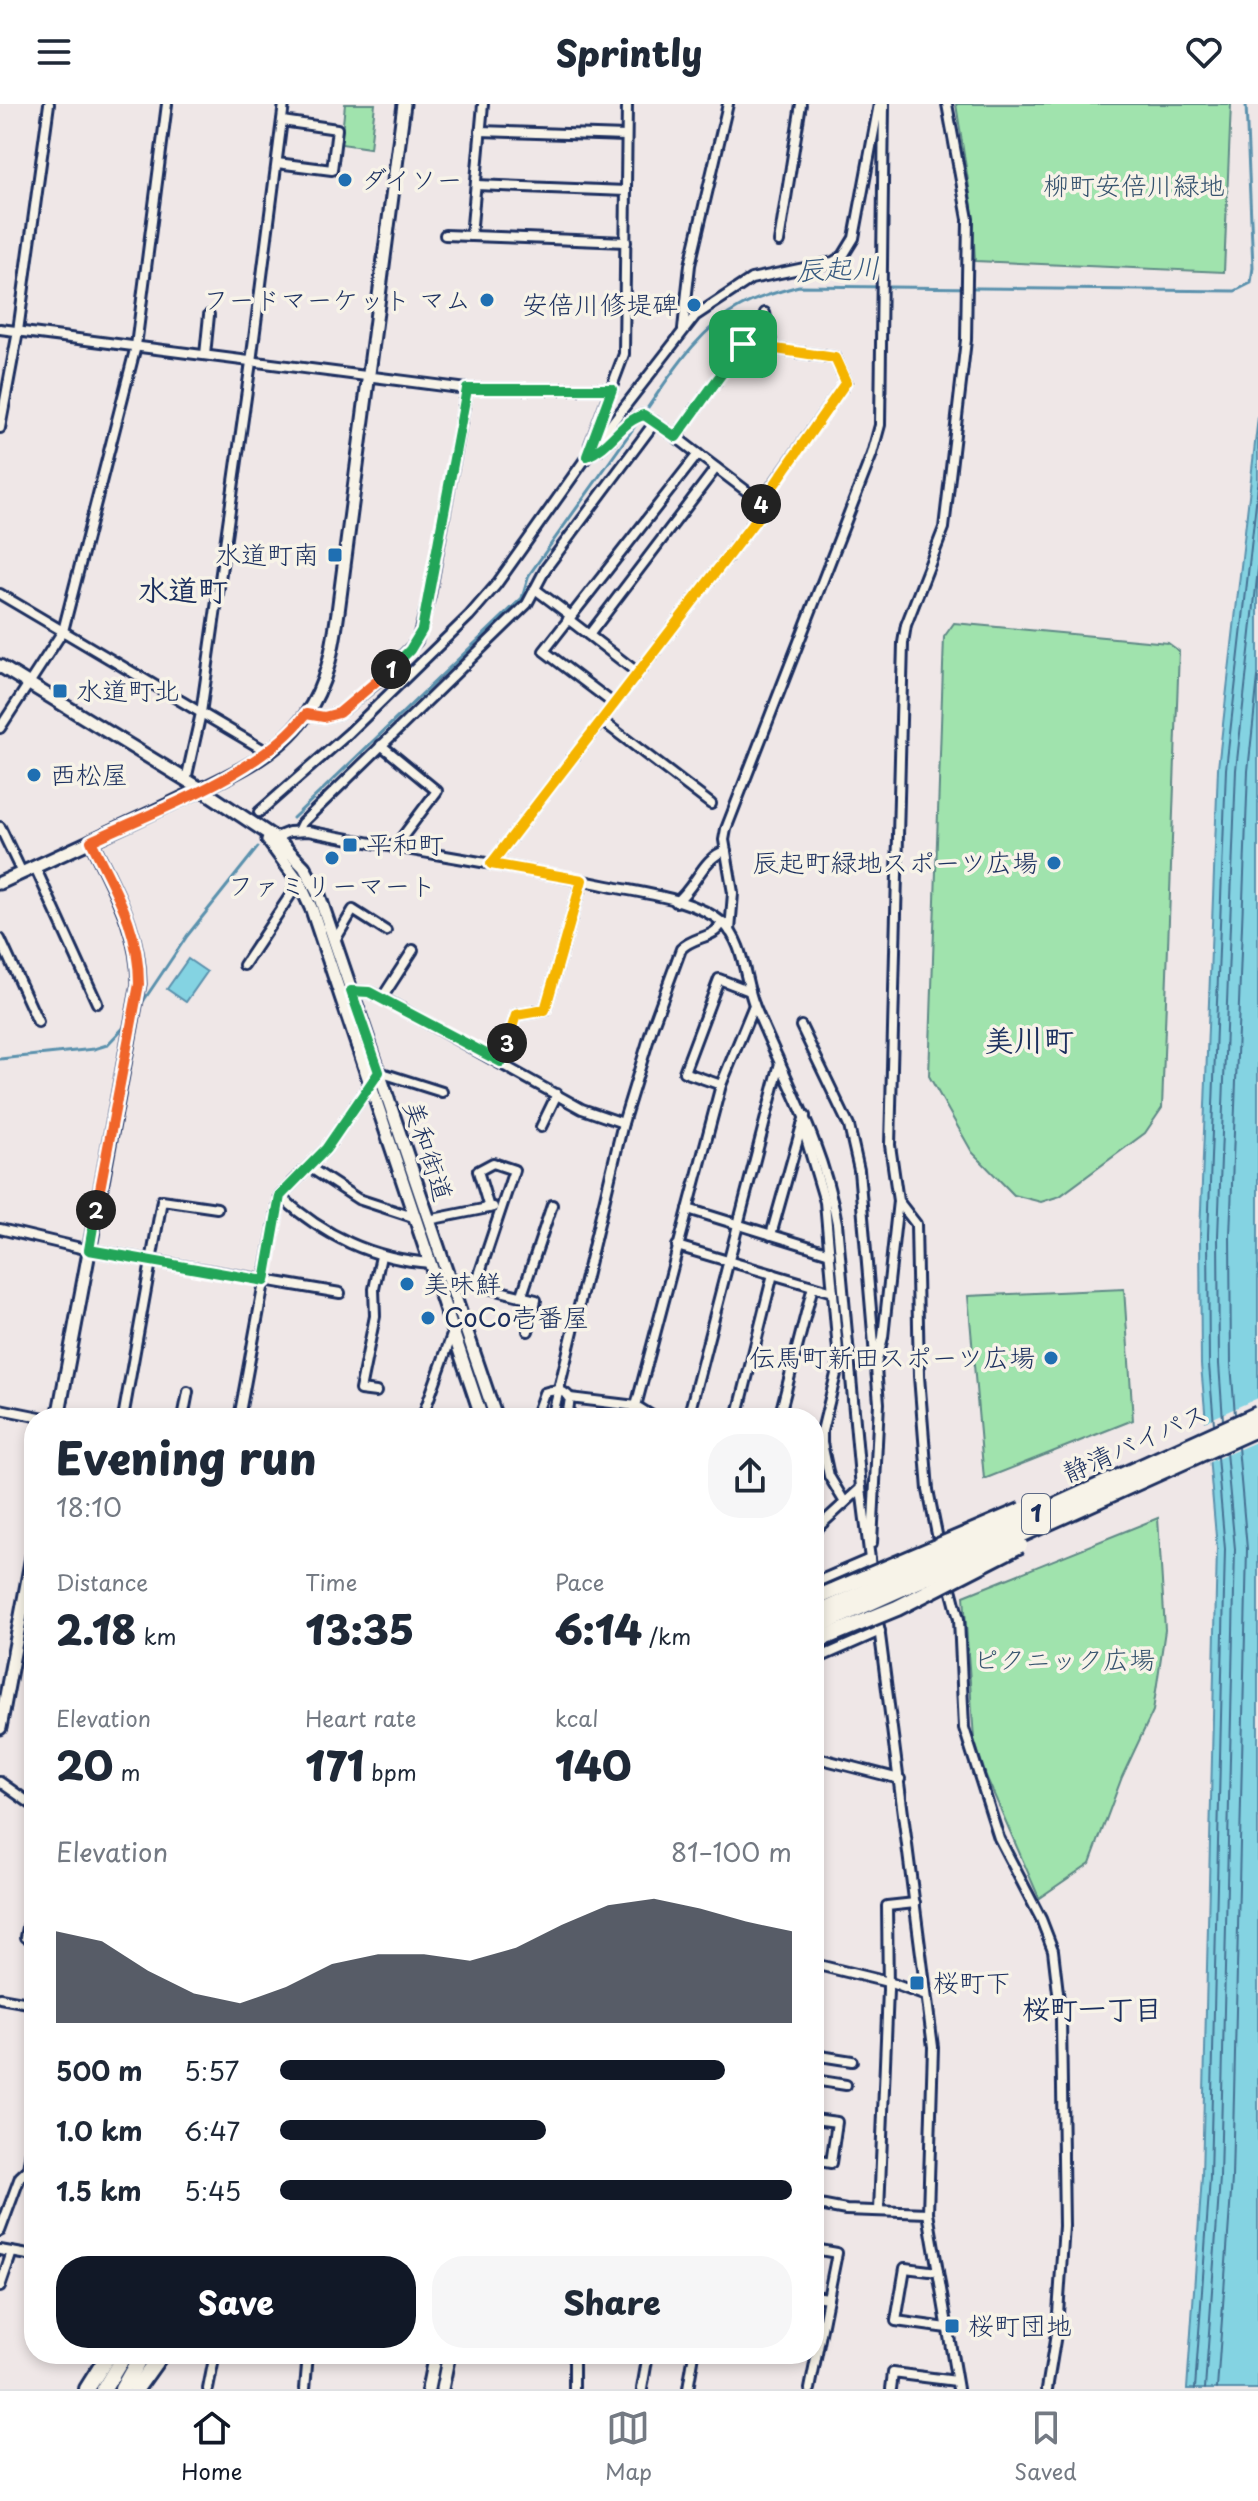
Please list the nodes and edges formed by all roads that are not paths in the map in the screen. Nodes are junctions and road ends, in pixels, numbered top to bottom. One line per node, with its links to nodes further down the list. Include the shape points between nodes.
1 (49, 104): 25 (street)
2 (167, 104): 26 (street)
3 (284, 104): 11 (street)
4 (404, 104): 30 (street)
5 (483, 104): 12 (street)
6 (627, 104): 13 (street)
7 (728, 104): 24 (street, via 693,251)
8 (801, 104): 20 (street)
9 (882, 104): 24 (street, via 854,238 843,256 751,279); 65 (street, via 883,314 877,441 726,829)
10 (947, 104): 99 (street, via 968,219 967,318 944,528 903,643 890,1145)
11 (282, 121): 14 (street); 14 (street, via 337,129 332,170)
12 (480, 131): 13 (street); 15 (street)
13 (626, 136): 16 (street)
14 (277, 163): 29 (street)
15 (476, 185): 16 (street); 18 (street)
16 (626, 191): 19 (street)
17 (445, 235): 18 (street)
18 (471, 236): 19 (street)
19 (626, 242): 32 (street, via 624,354)
20 (779, 242)
21 (765, 313): 27 (street)
22 (209, 315): 28 (street)
23 (0, 329): 25 (street)
24 (683, 330): 37 (street)
25 (18, 331): 26 (street); 34 (street)
26 (136, 346): 28 (street); 43 (street)
27 (772, 347): 35 (street, via 743,344); 39 (street, via 835,358 846,382)
28 (205, 355): 29 (street)
29 (251, 362): 30 (street); 49 (street)
30 (369, 376): 31 (street); 50 (street, via 333,645)
31 (467, 389): 32 (street); 50 (street, via 417,641 339,713)
32 (612, 389): 37 (street)
33 (655, 422): 35 (street); 37 (street, via 644,415 634,417 601,451); 40 (street)
34 (0, 428)
35 (676, 437): 36 (street)
36 (698, 454): 38 (street); 42 (street)
37 (587, 456): 58 (street, via 469,616)
38 (716, 468): 39 (street); 44 (street)
39 (761, 502): 46 (street, via 761,513)
40 (535, 589): 42 (street); 53 (street, via 520,613)
41 (0, 594): 43 (street)
42 (570, 618): 44 (street); 48 (street, via 544,651)
43 (63, 631): 47 (street); 49 (street)
44 (589, 635): 46 (street)
45 (0, 666): 47 (street, 美和街道)
46 (638, 673): 48 (street)
47 (29, 683): 52 (street); 55 (street, 美和街道)
48 (614, 704): 51 (street)
49 (201, 713): 54 (street); 55 (street)
50 (306, 714): 54 (street)
51 (601, 720): 57 (street); 66 (street)
52 (0, 728)
53 (381, 745): 61 (street); 64 (street, via 437,791)
54 (269, 753): 56 (street)
55 (186, 780): 56 (street, 美和街道)
56 (201, 789): 60 (street, 美和街道); 63 (street)
57 (711, 804)
58 (259, 812)
59 (0, 827): 68 (street)
60 (257, 827): 62 (street, 美和街道); 70 (street, 美和街道)
61 (298, 831): 62 (street); 64 (street)
62 (274, 838): 77 (street, 美和街道, via 304,867)
63 (91, 841): 67 (street); 110 (street, via 132,927 139,974)
64 (394, 848): 66 (street)
65 (726, 851): 72 (street, via 715,856); 75 (street, via 733,893)
66 (491, 864): 69 (street)
67 (35, 867): 68 (street); 83 (street)
68 (22, 873): 71 (street)
69 (582, 880): 72 (street); 88 (street, via 545,1010 516,1015)
70 (299, 882): 79 (street); 90 (street, 美和街道)
71 (0, 883)
72 (676, 902): 73 (street)
73 (722, 923): 75 (street); 95 (street, via 714,933 681,949)
74 (386, 931): 77 (street, via 353,910)
75 (730, 931): 81 (street)
76 (0, 939): 85 (street)
77 (334, 942): 80 (street, 美和街道)
78 (413, 950): 82 (street)
79 (244, 965)
80 (351, 991): 82 (street); 89 (street, 美和街道)
81 (750, 991): 84 (street); 91 (street, via 719,979 684,1072)
82 (382, 998): 88 (street)
83 (97, 1003)
84 (754, 1005): 87 (street); 91 (street)
85 (38, 1022)
86 (801, 1026): 126 (street, via 855,1146)
87 (781, 1061): 94 (street); 106 (street)
88 (501, 1062): 93 (street)
89 (379, 1072): 90 (street); 92 (street); 105 (street, 美和街道)
90 (371, 1084): 97 (street); 105 (street, 美和街道)
91 (721, 1085): 104 (street)
92 (442, 1092)
93 (557, 1094): 95 (street); 96 (street)
94 (804, 1120): 108 (street); 111 (street, via 823,1194); 153 (street, via 830,1184 837,1223)
95 (623, 1123): 127 (street)
96 (541, 1127)
97 (309, 1167): 98 (street); 105 (street, via 358,1199)
98 (280, 1196): 112 (street, via 322,1229); 118 (street)
99 (898, 1201): 126 (street); 226 (street, via 916,1224 928,1490 959,1619 964,1728 999,1838 1053,1950 1061,2018 1064,2226)
100 (502, 1205): 103 (street); 103 (street, via 514,1170 493,1163 478,1171); 119 (street)
101 (552, 1205): 123 (street)
102 (217, 1208): 113 (street, via 162,1200)
103 (489, 1208): 105 (street)
104 (688, 1209): 106 (street); 109 (street)
105 (422, 1219): 115 (street, 美和街道); 117 (street, 美和街道)
106 (739, 1225): 108 (street); 114 (street)
107 (0, 1229): 110 (street)
108 (771, 1235): 111 (street)
109 (677, 1246): 114 (street); 131 (street)
110 (89, 1250): 113 (street); 132 (street)
111 (830, 1253): 121 (street)
112 (381, 1256): 115 (street); 129 (street, via 360,1390)
113 (150, 1261): 118 (street); 133 (street)
114 (730, 1261): 116 (street); 143 (street)
115 (431, 1263): 124 (street, 美和街道)
116 (773, 1274): 120 (street); 144 (street)
117 (448, 1278): 119 (street); 138 (street, 美和街道)
118 (265, 1281): 122 (street); 135 (street)
119 (476, 1284): 123 (street)
120 (813, 1286): 121 (street); 145 (street)
121 (833, 1292): 147 (street, via 839,1362)
122 (340, 1293)
123 (522, 1295): 125 (street, via 536,1300)
124 (454, 1331): 136 (street); 137 (street, 美和街道)
125 (528, 1331)
126 (876, 1365): 157 (street, via 879,1403)
127 (559, 1390): 130 (street); 139 (street, via 544,1393); 140 (street)
128 (188, 1392): 134 (street)
129 (376, 1392)
130 (570, 1398): 131 (street); 141 (street)
131 (636, 1406): 142 (street)
132 (60, 1408)
133 (125, 1408)
134 (185, 1408)
135 (241, 1408)
136 (426, 1408)
137 (479, 1408)
138 (493, 1408)
139 (539, 1408)
140 (554, 1408)
141 (568, 1408)
142 (639, 1408)
143 (691, 1408)
144 (740, 1408)
145 (782, 1408)
146 (0, 1409): 148 (street)
147 (824, 1411)
148 (24, 1414)
149 (1258, 1414): 152 (highway, 静清バイパス / 1, bridge)
150 (1258, 1428): 154 (highway, 静清バイパス / 1, bridge)
151 (824, 1456): 155 (street)
152 (1137, 1469): 159 (highway, bridge, via 1009,1515); 161 (highway, 静清バイパス / 1, bridge)
153 (861, 1488): 155 (street); 157 (street)
154 (1119, 1491): 162 (highway, 静清バイパス / 1, bridge); 164 (highway, bridge, via 897,1608)
155 (844, 1501): 156 (street)
156 (824, 1520)
157 (870, 1557): 158 (street); 163 (street)
158 (824, 1578)
159 (824, 1595)
160 (24, 1600): 166 (street)
161 (824, 1610)
162 (824, 1624)
163 (880, 1631): 165 (street); 168 (street)
164 (824, 1638)
165 (824, 1656)
166 (0, 1728)
167 (824, 1758): 168 (street)
168 (900, 1779): 171 (street)
169 (0, 1782): 170 (street)
170 (24, 1799)
171 (915, 1903): 173 (street, via 887,1906); 174 (street)
172 (824, 1966): 173 (street)
173 (888, 1982): 174 (street); 185 (street)
174 (926, 1996): 186 (street, via 933,2047)
175 (0, 1998): 176 (street)
176 (24, 2002)
177 (824, 2057): 178 (street)
178 (852, 2061)
179 (824, 2082): 180 (street)
180 (846, 2085)
181 (824, 2120): 182 (street, via 837,2122 831,2163)
182 (824, 2162)
183 (24, 2175): 187 (street)
184 (824, 2206): 185 (street)
185 (879, 2211): 186 (street)
186 (928, 2213): 192 (street)
187 (0, 2231)
188 (0, 2250): 190 (street)
189 (824, 2251): 195 (street, via 837,2253)
190 (12, 2252): 191 (street); 193 (street)
191 (24, 2254)
192 (938, 2272): 197 (street); 197 (street, via 905,2268 896,2321)
193 (0, 2287)
194 (824, 2297): 195 (street)
195 (828, 2298): 196 (street)
196 (824, 2307)
197 (947, 2328): 211 (street)
198 (103, 2364): 212 (highway)
199 (119, 2364): 213 (highway)
200 (136, 2364): 214 (highway)
201 (155, 2364): 215 (highway)
202 (158, 2364): 216 (highway)
203 (213, 2364): 217 (street)
204 (307, 2364): 218 (street)
205 (433, 2364): 219 (street)
206 (447, 2364): 220 (street)
207 (574, 2364): 221 (street)
208 (646, 2364): 222 (street)
209 (692, 2364): 223 (street)
210 (814, 2364): 224 (street)
211 (957, 2385): 225 (street, via 893,2373)
212 (87, 2389)
213 (104, 2389)
214 (122, 2389)
215 (136, 2389)
216 (145, 2389)
217 (208, 2389)
218 (305, 2389)
219 (428, 2389)
220 (442, 2389)
221 (574, 2389)
222 (642, 2389)
223 (688, 2389)
224 (810, 2389)
225 (891, 2389)
226 (1047, 2389)

